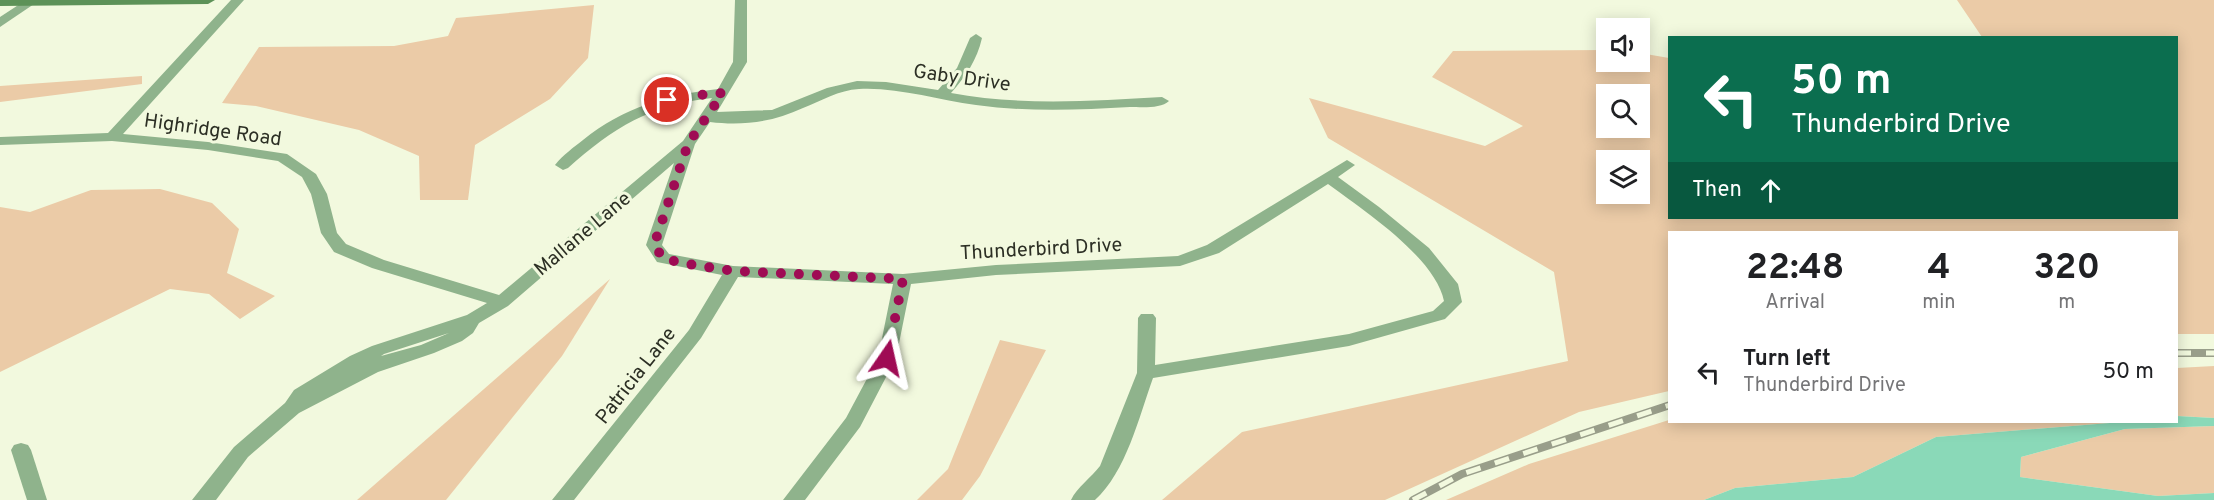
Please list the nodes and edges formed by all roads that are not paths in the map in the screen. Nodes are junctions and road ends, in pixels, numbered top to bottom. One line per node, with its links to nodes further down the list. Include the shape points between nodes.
1 (208, 0): 5 (main road)
2 (238, 0): 12 (street)
3 (741, 0): 8 (street, Mallane Lane, via 740,62)
4 (0, 2): 5 (main road)
5 (31, 2): 6 (street)
6 (0, 23)
7 (976, 38): 9 (street, via 966,67)
8 (723, 93): 11 (street, Mallane Lane); 15 (street, via 648,105 598,134)
9 (941, 95): 10 (street, Gaby Drive, via 1041,106); 11 (street, Gaby Drive, via 887,86 855,86 828,91 755,119)
10 (1162, 101)
11 (707, 117): 14 (street, Mallane Lane)
12 (112, 137): 13 (street, Highridge Road); 20 (street, Highridge Road, via 282,157 308,174 319,194 329,233 340,248 378,264)
13 (0, 141)
14 (688, 144): 18 (street, Mallane Lane, via 654,245 663,258); 20 (street, Mallane Lane)
15 (563, 165)
16 (1347, 165): 17 (street, Thunderbird Drive)
17 (1328, 177): 19 (street, Thunderbird Drive, via 1213,249 1180,261); 22 (street, via 1423,252 1449,284 1453,302 1439,315 1349,340)
18 (733, 271): 19 (street, Thunderbird Drive); 26 (street, Patricia Lane, via 695,334)
19 (903, 279): 27 (street, via 887,358 853,422)
20 (502, 302): 25 (street, Mallane Lane, via 473,319 378,350 301,395 292,408 241,452 210,494)
21 (1147, 318): 22 (street)
22 (1146, 373): 28 (street, via 1109,468)
23 (21, 450): 24 (street)
24 (37, 500)
25 (201, 500)
26 (562, 500)
27 (793, 500)
28 (1081, 500)

